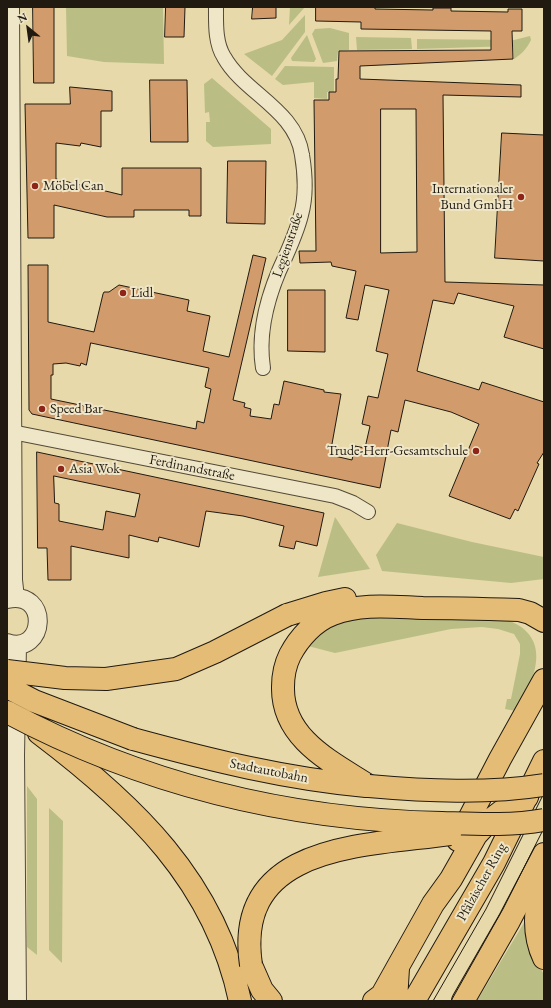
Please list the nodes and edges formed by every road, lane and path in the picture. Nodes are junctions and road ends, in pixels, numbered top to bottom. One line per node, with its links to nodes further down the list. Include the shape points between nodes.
1 (10, 7): 4 (street)
2 (216, 7): 3 (street, Legienstraße, via 219,45 223,57 280,113 294,132 302,153 304,179 301,214 263,321 260,350)
3 (262, 368)
4 (12, 432): 5 (street, Ferdinandstraße, via 335,496); 6 (street)
5 (368, 512)
6 (11, 599): 11 (street, via 24,600 31,604 39,620 38,628 30,640)
7 (544, 601): 12 (main road, bridge, via 350,599 326,602 287,616 176,669 106,680)
8 (481, 609): 9 (main road, via 519,610); 10 (main road, via 524,619); 17 (main road, via 376,606 332,614 304,634 286,662 283,695 290,722 308,745)
9 (544, 621)
10 (544, 634)
11 (12, 644): 26 (street)
12 (7, 671)
13 (544, 680): 23 (main road, via 459,837 440,878)
14 (7, 687): 17 (main road, Stadtautobahn, bridge, via 34,701 133,739 240,767 331,783)
15 (15, 717): 20 (main road, bridge, via 122,765 183,786 239,800 293,810 401,822); 27 (main road, bridge, via 80,764 120,798 157,837 184,872 212,918 227,951)
16 (544, 761): 18 (main road, Pfälzischer Ring)
17 (369, 786): 18 (main road, Stadtautobahn, bridge)
18 (535, 791): 23 (main road, via 502,811 476,835 451,880); 31 (main road, Pfälzischer Ring)
19 (544, 820): 20 (main road, bridge)
20 (519, 825): 28 (main road, bridge, via 338,850 302,862 280,874 255,907 248,944 251,965 262,990)
21 (544, 854): 32 (main road)
22 (544, 876): 24 (main road, via 536,904 535,924)
23 (433, 904): 25 (main road)
24 (544, 958)
25 (398, 968): 29 (main road, via 382,994); 30 (main road)
26 (17, 1001)
27 (240, 1001)
28 (271, 1001)
29 (374, 1001)
30 (396, 1001)
31 (414, 1001)
32 (463, 1001)

